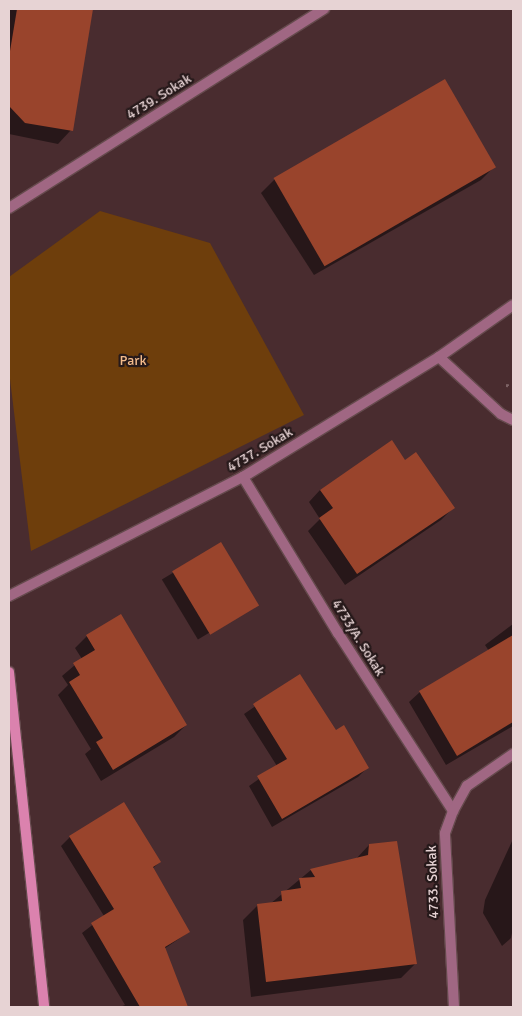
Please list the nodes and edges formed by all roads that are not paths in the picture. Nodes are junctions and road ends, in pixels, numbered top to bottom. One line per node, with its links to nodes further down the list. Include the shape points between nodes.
1 (324, 9): 2 (street, 4739. Sokak)
2 (9, 208)
3 (513, 305): 4 (street, 4737. Sokak)
4 (439, 357): 5 (street, via 501,414); 6 (street, 4737. Sokak)
5 (513, 420)
6 (243, 478): 7 (street, 4737. Sokak); 10 (street, 4733/A. Sokak)
7 (9, 596)
8 (9, 672): 11 (main road)
9 (513, 754): 10 (street, 4733. Sokak, via 467,786)
10 (453, 811): 12 (street, 4733. Sokak, via 445,833)
11 (44, 1007)
12 (454, 1007)

